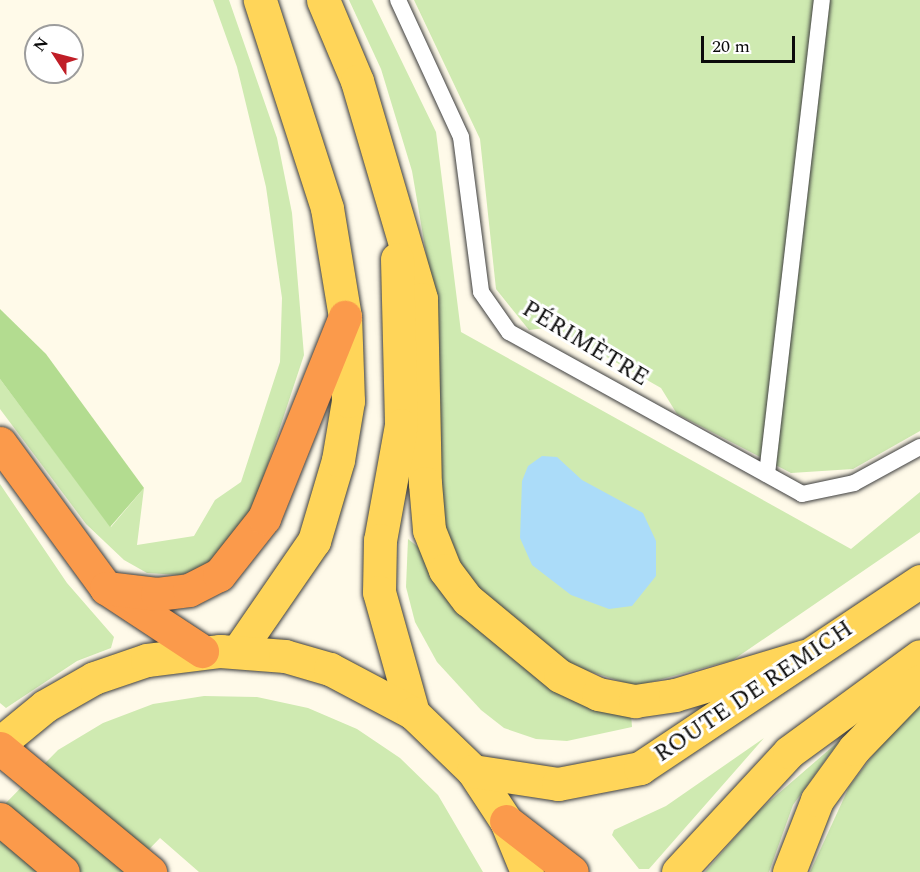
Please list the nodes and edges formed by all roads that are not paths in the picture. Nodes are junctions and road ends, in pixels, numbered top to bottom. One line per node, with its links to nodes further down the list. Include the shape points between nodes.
1 (260, 0): 6 (main road, via 327,208)
2 (323, 0): 5 (main road, via 357,81)
3 (398, 0): 9 (lane, PÉRIMÈTRE, via 461,137 481,292 509,332)
4 (822, 0): 9 (lane)
5 (396, 229): 14 (main road, via 421,299 429,530 445,570 468,600 560,676 598,694 635,701 675,695); 17 (main road, via 400,425 380,540 379,592)
6 (345, 317): 11 (highway, via 264,518 219,574 189,590 157,594); 13 (main road, via 348,401 320,525 313,544)
7 (0, 443): 11 (highway)
8 (920, 447): 9 (lane, PÉRIMÈTRE, via 854,483 802,494)
9 (767, 474)
10 (920, 581): 14 (main road, ROUTE DE REMICH)
11 (106, 588): 12 (highway)
12 (202, 651): 13 (main road); 18 (main road, via 147,660 94,678 45,706)
13 (238, 651): 17 (main road, via 330,669)
14 (805, 656): 20 (main road, ROUTE DE REMICH, via 640,768 558,784)
15 (920, 656): 27 (main road, via 789,752 700,843)
16 (920, 681): 28 (main road, via 854,749 817,800)
17 (413, 713): 20 (main road)
18 (0, 743)
19 (0, 748): 23 (highway)
20 (473, 771): 22 (main road)
21 (0, 819): 24 (highway)
22 (506, 821): 25 (main road); 26 (highway)
23 (144, 866)
24 (63, 872)
25 (527, 872)
26 (572, 872)
27 (678, 872)
28 (789, 872)

